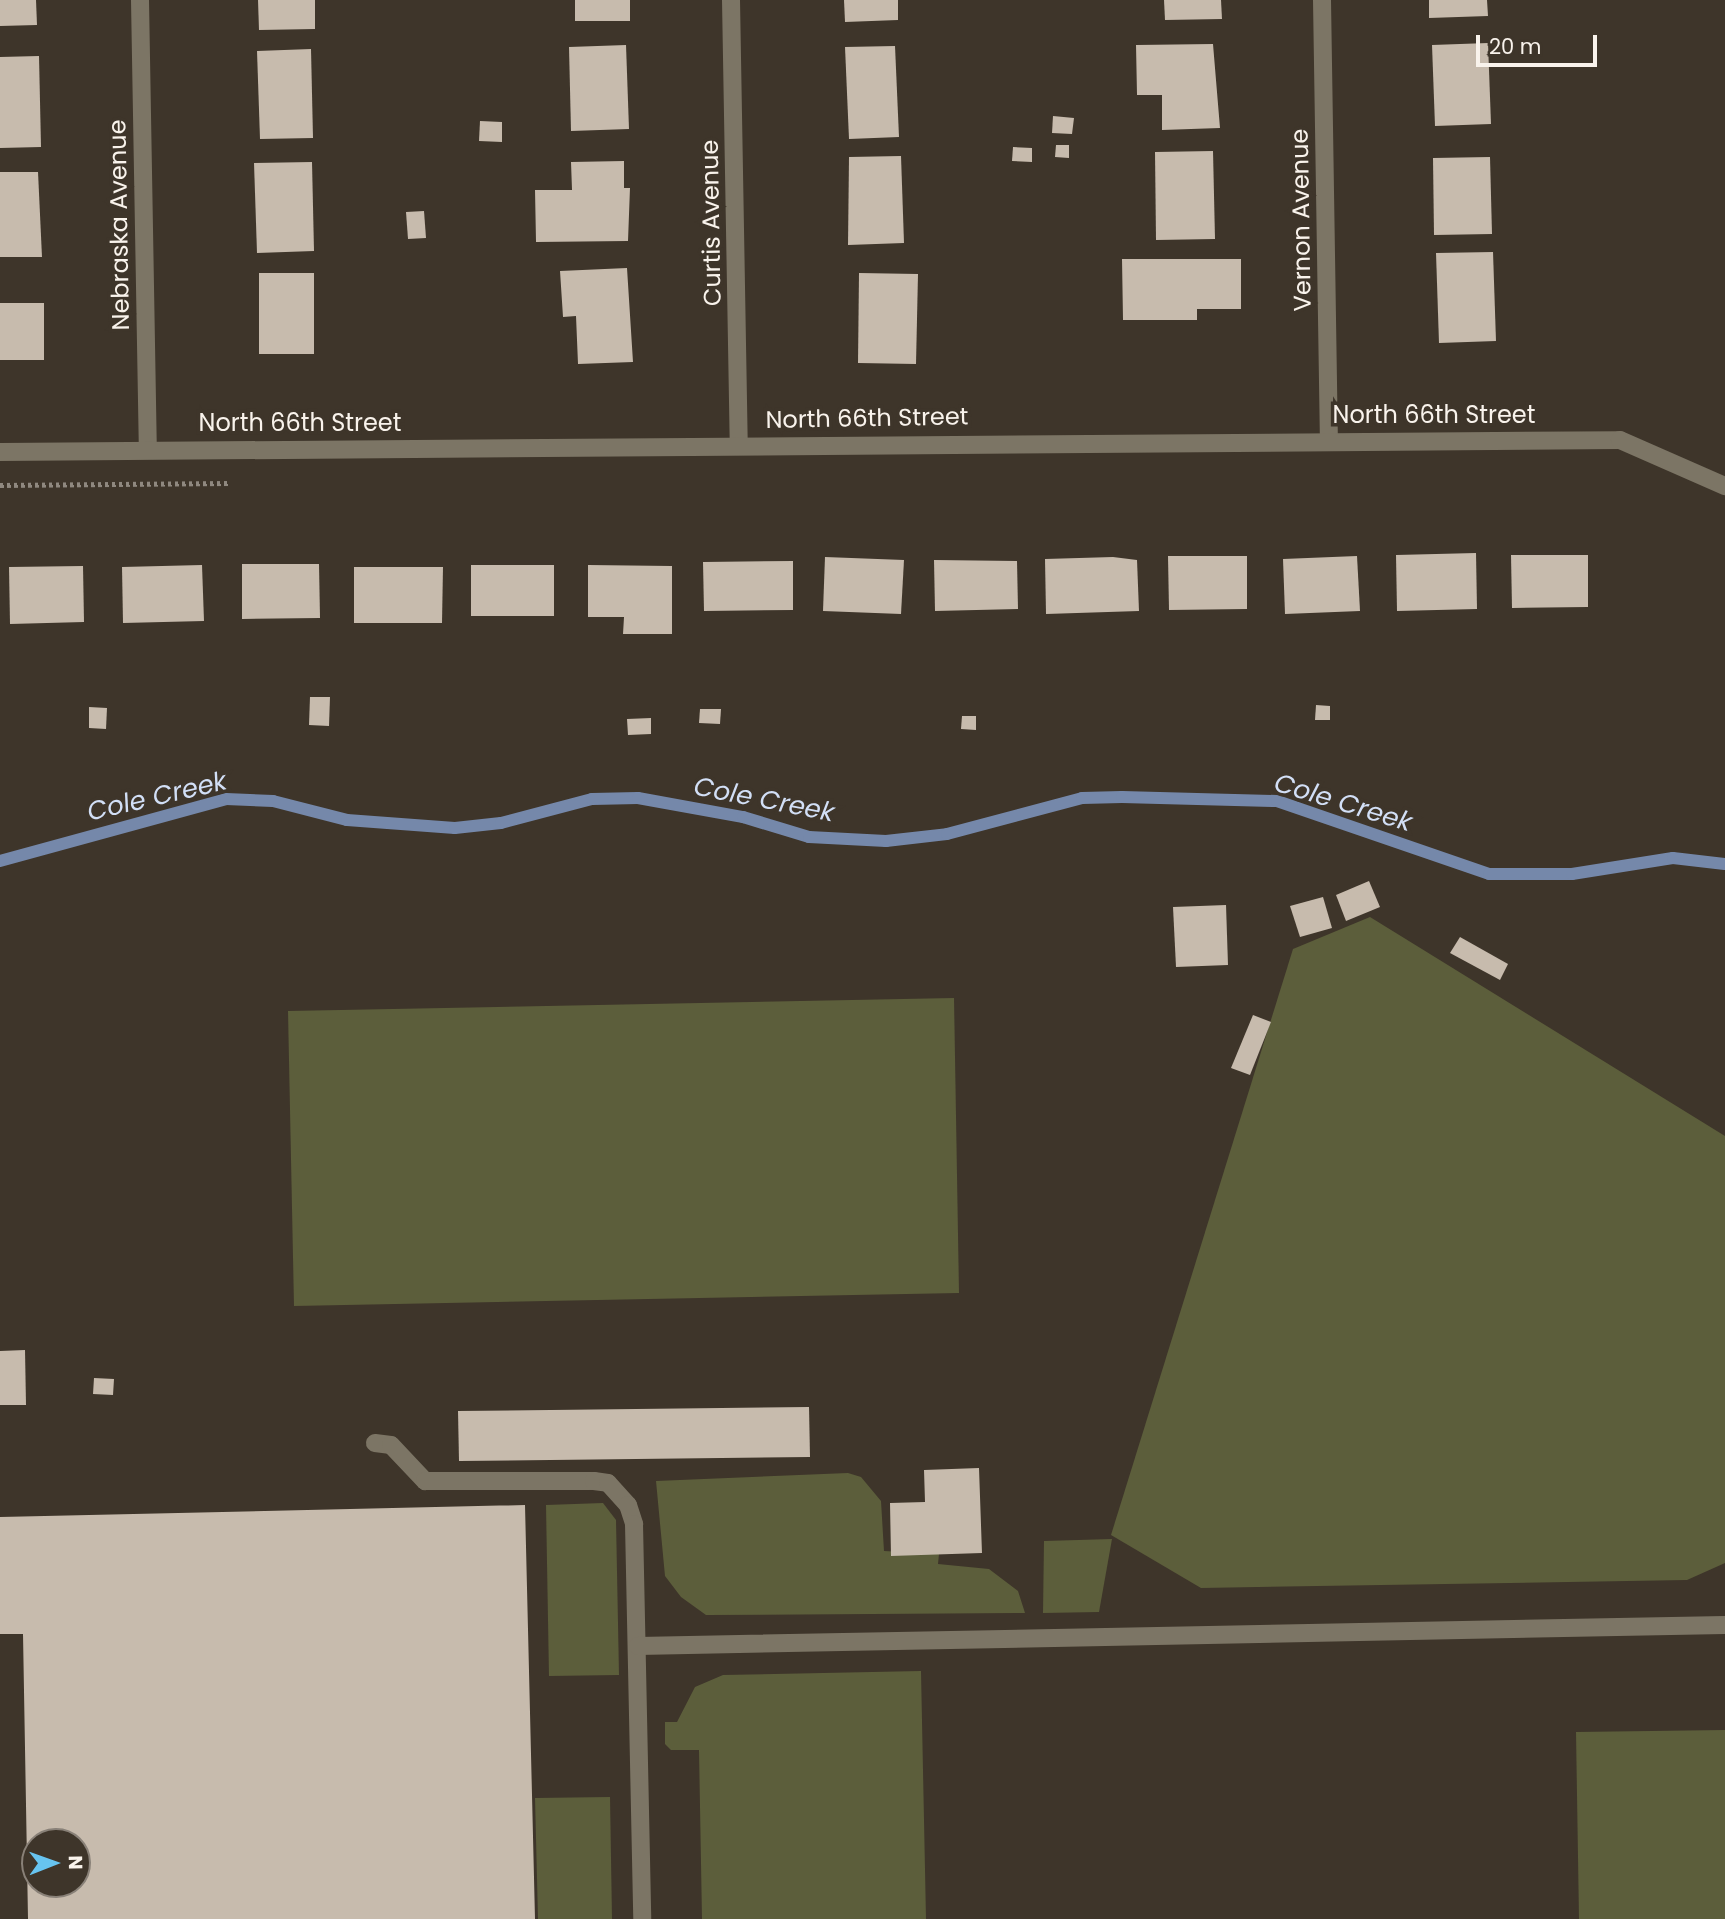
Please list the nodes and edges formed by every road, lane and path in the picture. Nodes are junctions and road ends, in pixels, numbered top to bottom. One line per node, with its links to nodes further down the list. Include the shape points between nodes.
1 (140, 0): 6 (street, Nebraska Avenue)
2 (731, 0): 5 (street, Curtis Avenue)
3 (1322, 0): 4 (street, Vernon Avenue)
4 (1329, 439): 5 (street, North 66th Street); 10 (street, North 66th Street, via 1620,440)
5 (739, 444): 6 (street, North 66th Street)
6 (148, 449): 7 (street, North 66th Street)
7 (0, 452)
8 (124, 484): 9 (path)
9 (0, 485)
10 (1725, 486)
11 (375, 1443): 13 (street, via 391,1445 425,1481 444,1485 608,1483 628,1505 634,1524)
12 (1725, 1625): 13 (street)
13 (638, 1646): 14 (street)
14 (642, 1919)

